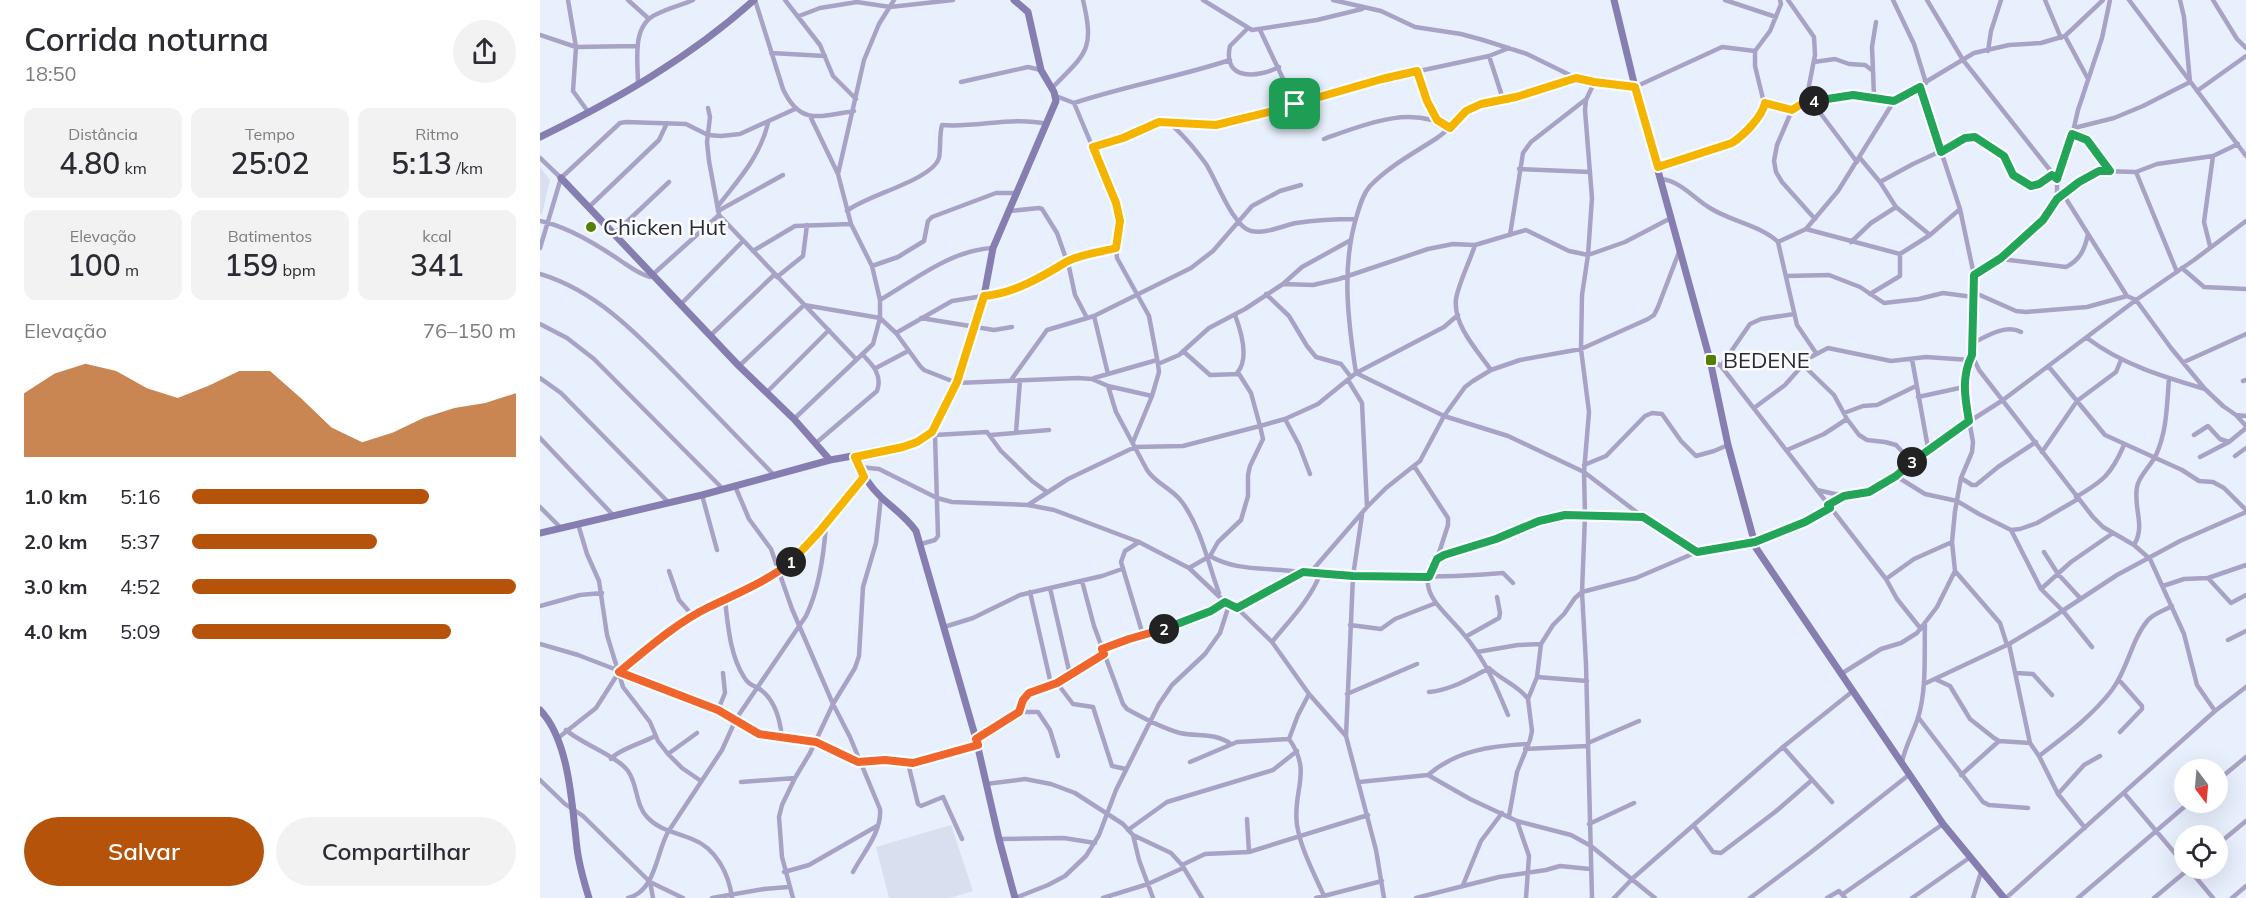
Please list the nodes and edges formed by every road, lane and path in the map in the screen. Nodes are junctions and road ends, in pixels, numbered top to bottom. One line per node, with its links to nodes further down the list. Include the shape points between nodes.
1 (568, 0): 36 (street)
2 (628, 0): 29 (street)
3 (693, 0): 29 (street)
4 (752, 0): 41 (street); 58 (street, via 727,25)
5 (785, 0): 27 (street)
6 (894, 0): 25 (street)
7 (953, 0): 25 (street)
8 (1014, 0): 49 (street, via 1025,8 1032,21)
9 (1083, 0): 61 (street, via 1089,41 1082,57)
10 (1203, 0): 31 (street)
11 (1333, 0): 26 (street)
12 (1614, 0): 59 (street)
13 (1725, 0): 28 (street)
14 (1788, 0): 24 (street); 47 (street, via 1814,37)
15 (1893, 0): 57 (street, via 1914,44)
16 (1927, 0): 46 (street)
17 (2001, 0): 40 (street)
18 (2045, 0): 34 (street)
19 (2103, 0): 34 (street)
20 (2110, 0): 53 (street)
21 (2129, 0): 56 (street)
22 (2180, 0): 56 (street)
23 (2213, 0): 38 (street)
24 (1781, 2): 28 (street)
25 (890, 7): 27 (street, via 857,2); 65 (street, via 864,60)
26 (1365, 8): 32 (street); 37 (street, via 1415,27 1461,34)
27 (800, 16): 42 (street)
28 (1776, 17): 39 (street)
29 (649, 19): 35 (street)
30 (1876, 22): 51 (street)
31 (1247, 29): 32 (street); 45 (street, via 1230,46)
32 (1260, 30): 48 (street)
33 (540, 35): 36 (street)
34 (2063, 37): 40 (street); 53 (street)
35 (638, 46): 36 (street); 58 (street)
36 (576, 47): 77 (street, via 573,91)
37 (1509, 48): 43 (street); 52 (street)
38 (2246, 48)
39 (1755, 51): 59 (street, via 1722,47); 71 (street)
40 (1988, 51): 46 (street)
41 (771, 53): 42 (street); 74 (street, via 783,89)
42 (825, 56): 65 (street, via 833,76)
43 (1489, 56): 50 (street); 66 (street)
44 (2246, 56): 62 (street)
45 (1230, 60): 48 (street, via 1242,75 1264,75); 70 (street)
46 (1963, 60): 57 (street); 104 (street)
47 (1814, 62): 51 (street, via 1835,59 1865,65); 68 (street)
48 (1280, 68): 72 (street)
49 (1041, 70): 54 (street, via 1028,67); 61 (street)
50 (1417, 71): 72 (street); 79 (street)
51 (1873, 71): 64 (street)
52 (1576, 78): 55 (street); 66 (street)
53 (2088, 79): 85 (street)
54 (961, 82)
55 (1594, 82): 59 (street); 67 (street)
56 (2190, 82): 62 (street); 85 (street, via 2114,118)
57 (1926, 83): 60 (street)
58 (638, 84): 77 (street)
59 (1635, 87): 97 (street)
60 (1920, 87): 69 (street); 92 (street)
61 (1051, 88): 63 (street)
62 (2197, 91): 90 (street)
63 (1056, 96): 70 (street); 83 (street)
64 (1874, 97): 68 (street, via 1853,95); 69 (street)
65 (856, 99): 76 (street)
66 (1503, 99): 84 (street, via 1466,111)
67 (1586, 100): 98 (street, via 1531,142 1523,153); 100 (street)
68 (1809, 101): 75 (street); 96 (street)
69 (1894, 101): 96 (street)
70 (1074, 103): 91 (street)
71 (1765, 103): 75 (street); 97 (street, via 1761,113 1732,143)
72 (1295, 104): 82 (street, via 1216,125)
73 (708, 108): 87 (street)
74 (795, 109): 78 (street); 81 (street)
75 (1792, 110): 123 (street, via 1777,145 1776,172)
76 (854, 111): 78 (street); 102 (street)
77 (589, 113): 88 (street)
78 (811, 118): 102 (street)
79 (1437, 120): 84 (street); 89 (street, via 1376,121)
80 (667, 123): 87 (street, via 690,125); 105 (street, via 620,123); 114 (street, via 659,140)
81 (768, 123): 87 (street, via 740,134); 117 (street, via 759,152)
82 (1168, 123): 91 (street, via 1159,122); 121 (street, via 1207,165 1226,204)
83 (1047, 124): 111 (street); 118 (street, via 1034,121 942,125 939,159 928,172)
84 (1450, 128): 122 (street, via 1384,173 1362,199)
85 (2074, 128): 86 (street)
86 (2072, 134): 99 (street, via 2087,140); 107 (street)
87 (708, 135): 117 (street)
88 (540, 137)
89 (1324, 139)
90 (2238, 144): 93 (street); 94 (street)
91 (1093, 147): 142 (street, via 1116,203 1120,221)
92 (1941, 152): 104 (street, via 1965,138 1975,137 2004,156 2013,175 2031,186); 109 (street); 116 (street)
93 (2213, 156): 101 (street, via 2157,164); 139 (street, via 2204,222)
94 (2246, 156)
95 (540, 158): 105 (street)
96 (1858, 160): 109 (street); 123 (street)
97 (1658, 167): 106 (street)
98 (1520, 169): 100 (street); 132 (street)
99 (2110, 171): 101 (street); 112 (street, via 2088,176)
100 (1590, 172): 146 (street)
101 (2136, 172): 151 (street)
102 (837, 174): 118 (street)
103 (783, 175): 117 (street)
104 (2052, 175): 107 (street)
105 (561, 178): 114 (street); 126 (street)
106 (1661, 179): 120 (street); 136 (street, via 1674,181 1709,208)
107 (2057, 179): 113 (street)
108 (669, 182): 131 (street)
109 (1880, 182): 115 (street)
110 (1300, 184): 121 (street, via 1252,206)
111 (1017, 193): 119 (street); 149 (street, via 996,193 932,217 924,241)
112 (2063, 194): 113 (street); 130 (street)
113 (2057, 199): 147 (street, via 2043,220)
114 (589, 207): 131 (street)
115 (1896, 207): 133 (street); 137 (street)
116 (1960, 209): 133 (street); 153 (street)
117 (718, 211): 135 (street); 154 (street)
118 (847, 211): 127 (street)
119 (1010, 211): 141 (street); 148 (street, via 1042,209 1057,233)
120 (1671, 218): 143 (street); 146 (street)
121 (1239, 219): 122 (street, via 1250,231 1264,231 1320,220); 162 (street, via 1206,258)
122 (1356, 219): 134 (street)
123 (1815, 219): 129 (street)
124 (540, 221): 126 (street)
125 (2246, 221): 139 (street)
126 (548, 223): 140 (street); 154 (street, via 641,274)
127 (851, 224): 128 (street); 149 (street)
128 (807, 225): 144 (street, via 795,226); 155 (street, via 803,256)
129 (1806, 229): 136 (street); 137 (street)
130 (2088, 234): 147 (street, via 2080,255 2066,267); 165 (street)
131 (613, 235): 154 (street)
132 (1510, 235): 138 (street); 146 (street, via 1528,231 1569,251)
133 (1930, 235): 145 (street)
134 (1351, 240): 156 (street); 158 (street, via 1302,267)
135 (742, 242): 144 (street); 168 (street)
136 (1778, 242): 157 (street)
137 (1851, 242): 145 (street)
138 (1475, 244): 156 (street, via 1428,249); 172 (street, via 1456,299)
139 (2210, 246): 150 (street)
140 (540, 248)
141 (993, 248): 164 (street); 166 (street, via 950,258)
142 (1116, 248): 148 (street); 162 (street, via 1120,267)
143 (1680, 250): 187 (street, via 1654,315); 195 (street)
144 (753, 251): 155 (street)
145 (1900, 254): 161 (street, via 1900,276)
146 (1588, 255): 187 (street, via 1582,295)
147 (2001, 258): 153 (street)
148 (1067, 262): 164 (street, via 1052,272); 176 (street, via 1075,295)
149 (872, 266): 166 (street)
150 (2182, 268): 151 (street); 159 (street, via 2204,287)
151 (2177, 272): 167 (street)
152 (540, 274): 261 (street, via 599,303 638,335)
153 (1974, 275): 163 (street)
154 (654, 276): 168 (street)
155 (776, 276): 169 (street); 184 (street)
156 (1348, 276): 158 (street, via 1313,285); 207 (street)
157 (1787, 276): 161 (street, via 1830,275); 170 (street)
158 (1283, 284): 160 (street)
159 (2246, 289)
160 (1266, 294): 171 (street); 207 (street, via 1289,316 1316,357 1341,364)
161 (1870, 294): 163 (street, via 1888,303 1943,293)
162 (1137, 295): 173 (street); 197 (street, via 1149,316)
163 (1973, 295): 165 (street, via 2026,312 2087,307); 186 (street)
164 (984, 296): 175 (street, via 952,301); 178 (street)
165 (2127, 296): 167 (street)
166 (880, 300): 174 (street)
167 (2136, 300): 185 (street); 198 (street)
168 (681, 304): 184 (street)
169 (804, 305): 174 (street); 180 (street); 200 (street)
170 (1794, 314): 190 (street); 201 (street, via 1750,324)
171 (1235, 315): 189 (street, via 1209,328); 205 (street, via 1244,363)
172 (1458, 315): 204 (street, via 1469,340); 207 (street, via 1444,327)
173 (1094, 316): 176 (street); 206 (street)
174 (880, 318): 182 (street); 191 (street, via 876,338)
175 (921, 318): 178 (street); 182 (street)
176 (1087, 318): 211 (street, via 1047,330)
177 (540, 324): 266 (street, via 594,359)
178 (975, 327): 179 (street); 213 (street)
179 (1012, 327)
180 (829, 330): 193 (street); 218 (street)
181 (2021, 332): 186 (street, via 2005,330)
182 (896, 333): 188 (street)
183 (2246, 334): 198 (street)
184 (711, 335): 200 (street)
185 (2088, 338): 196 (street); 203 (street)
186 (1973, 343): 192 (street)
187 (1581, 350): 204 (street, via 1520,360); 256 (street, via 1589,412)
188 (908, 351): 202 (street); 213 (street, via 924,370)
189 (1183, 351): 197 (street, via 1171,360); 205 (street, via 1210,375)
190 (1816, 353): 194 (street, via 1828,348 1882,360); 199 (street)
191 (862, 354): 193 (street); 202 (street)
192 (1971, 357): 194 (street); 216 (street); 221 (street)
193 (856, 359): 228 (street)
194 (1912, 359): 215 (street)
195 (1710, 360): 201 (street); 244 (street)
196 (2121, 360): 209 (street); 222 (street, via 2116,372)
197 (1158, 362): 206 (street); 219 (street)
198 (2184, 362): 217 (street)
199 (1802, 364): 223 (street, via 1785,385); 224 (street, via 1834,395)
200 (739, 366): 218 (street)
201 (1720, 366): 223 (street)
202 (876, 368): 242 (street, via 877,391)
203 (2049, 368): 221 (street); 222 (street)
204 (1491, 370): 226 (street, via 1465,387)
205 (1237, 373): 232 (street, via 1251,393)
206 (1108, 374): 210 (street)
207 (1352, 377): 226 (street); 229 (street, via 1318,404); 279 (street, via 1362,403)
208 (540, 378): 275 (street, via 561,393)
209 (2169, 378): 217 (street); 253 (street, via 2165,425)
210 (1092, 379): 212 (street); 214 (street)
211 (1011, 380): 212 (street); 213 (street)
212 (1020, 380): 235 (street)
213 (957, 382): 236 (street)
214 (1108, 386): 219 (street); 243 (street, via 1116,412)
215 (1916, 386): 220 (street); 224 (street, via 1877,405)
216 (1964, 387): 220 (street); 231 (street)
217 (2205, 389): 225 (street)
218 (766, 393): 228 (street)
219 (1152, 396): 243 (street)
220 (1918, 397): 246 (street)
221 (2003, 400): 231 (street); 240 (street)
222 (2077, 401): 245 (street, via 2105,435); 249 (street)
223 (1754, 408): 248 (street)
224 (1844, 413): 230 (street)
225 (2236, 415): 227 (street); 233 (street)
226 (1444, 416): 257 (street); 259 (street, via 1508,436)
227 (2246, 416)
228 (794, 419): 242 (street)
229 (1285, 419): 232 (street); 260 (street)
230 (1847, 419): 248 (street); 255 (street, via 1864,439 1896,445)
231 (1969, 421): 246 (street); 264 (street, via 1972,452)
232 (1260, 426): 243 (street, via 1183,446); 299 (street, via 1263,439 1248,475 1248,496 1241,520)
233 (2246, 427): 241 (street)
234 (1049, 430): 235 (street)
235 (1016, 432): 237 (street)
236 (933, 434): 237 (street, via 983,431); 251 (street, via 903,447); 272 (street)
237 (991, 435): 268 (street, via 1001,451)
238 (2194, 435): 241 (street, via 2208,426 2220,439)
239 (540, 438): 282 (street)
240 (2036, 442): 249 (street); 264 (street, via 1976,485)
241 (2229, 442): 252 (street)
242 (816, 443): 254 (street)
243 (1134, 444): 268 (street); 299 (street, via 1151,476 1182,502)
244 (1728, 445): 256 (street, via 1696,456 1662,414 1652,412 1606,456); 292 (street)
245 (2124, 445): 253 (street); 273 (street, via 2102,481)
246 (1928, 448): 255 (street)
247 (2246, 448): 250 (street)
248 (1787, 450): 267 (street)
249 (2042, 452): 273 (street)
250 (2235, 456)
251 (855, 457): 254 (street); 258 (street)
252 (2200, 457)
253 (2154, 458): 280 (street, via 2199,481 2224,488); 295 (street, via 2137,484 2140,532)
254 (830, 460): 261 (street)
255 (1911, 462): 262 (street)
256 (1584, 465): 259 (street)
257 (1414, 466): 279 (street); 300 (street, via 1448,518)
258 (859, 467): 263 (street); 272 (street, via 879,469)
259 (1584, 472): 283 (street); 284 (street)
260 (1310, 474)
261 (775, 476): 265 (street)
262 (1896, 476): 270 (street, via 1869,492); 274 (street, via 1925,494)
263 (864, 477): 271 (street); 285 (street)
264 (1962, 478): 274 (street)
265 (735, 486): 266 (street); 305 (street, via 749,519 771,549)
266 (723, 489): 269 (street)
267 (1817, 489): 270 (street); 277 (street)
268 (1047, 492): 276 (street)
269 (702, 495): 275 (street); 296 (street)
270 (1844, 496): 277 (street)
271 (881, 497): 294 (street, via 910,522); 372 (street, via 876,543 863,587 859,656)
272 (936, 498): 276 (street); 294 (street, via 937,539)
273 (2077, 498): 288 (street, via 2037,523); 290 (street, via 2100,525)
274 (1957, 501): 288 (street); 293 (street)
275 (669, 502): 282 (street)
276 (1028, 505): 291 (street, via 1054,510)
277 (1829, 506): 292 (street, via 1805,522); 315 (street)
278 (540, 507): 287 (street)
279 (1367, 507): 281 (street)
280 (2246, 511): 301 (street)
281 (1363, 513): 309 (street); 312 (street)
282 (614, 516): 286 (street)
283 (1585, 516): 284 (street); 300 (street, via 1565,515 1539,521); 322 (street)
284 (1643, 517): 297 (street)
285 (826, 524): 305 (street); 337 (street, via 812,604)
286 (578, 525): 287 (street); 323 (street)
287 (561, 528): 289 (street)
288 (2011, 530): 320 (street)
289 (540, 533)
290 (2113, 533): 295 (street); 311 (street)
291 (1139, 542): 303 (street); 304 (street, via 1121,556)
292 (1755, 542): 297 (street); 356 (street)
293 (1952, 542): 306 (street); 315 (street, via 1914,559)
294 (921, 544): 338 (street)
295 (2134, 545): 301 (street)
296 (717, 550)
297 (1697, 552): 322 (street, via 1646,575)
298 (2044, 552): 311 (street)
299 (1208, 557): 303 (street); 308 (street, via 1240,567); 324 (street)
300 (1437, 559): 313 (street)
301 (2150, 559): 318 (street); 327 (street)
302 (2246, 565): 314 (street)
303 (1189, 568): 324 (street)
304 (1122, 569): 316 (street); 341 (street)
305 (779, 571): 328 (street); 337 (street)
306 (1955, 571): 339 (street); 347 (street, via 1998,620)
307 (669, 572): 335 (street, via 679,600)
308 (1303, 572): 309 (street); 333 (street)
309 (1310, 573): 310 (street)
310 (1320, 574): 312 (street); 344 (street)
311 (2058, 574): 320 (street); 327 (street)
312 (1353, 576): 313 (street); 336 (street)
313 (1429, 577): 317 (street, via 1503,573); 329 (street)
314 (2208, 578): 318 (street, via 2184,579); 325 (street, via 2232,603)
315 (1886, 579): 339 (street, via 1897,600)
316 (1082, 581): 319 (street); 349 (street)
317 (1513, 583)
318 (2163, 586): 332 (street)
319 (1050, 588): 321 (street); 357 (street)
320 (2041, 589): 334 (street)
321 (1030, 592): 338 (street); 362 (street)
322 (1582, 592): 346 (street); 361 (street)
323 (602, 593): 331 (street); 353 (street)
324 (1219, 595): 330 (street)
325 (2246, 595)
326 (1497, 597): 342 (street, via 1499,618)
327 (2081, 599): 334 (street)
328 (725, 600): 335 (street); 365 (street, via 740,670 750,685)
329 (1436, 603): 336 (street, via 1395,619 1381,629); 342 (street)
330 (1227, 604): 333 (street); 341 (street); 380 (street, via 1220,633 1166,693)
331 (540, 606)
332 (2172, 606): 360 (street, via 2149,619); 375 (street, via 2184,634 2193,677)
333 (1237, 608): 344 (street)
334 (2063, 611): 347 (street); 348 (street)
335 (693, 616): 353 (street)
336 (1350, 625): 369 (street)
337 (800, 626): 365 (street); 372 (street)
338 (944, 627): 392 (street)
339 (1923, 627): 356 (street); 363 (street)
340 (2246, 631): 343 (street)
341 (1143, 635): 349 (street)
342 (1467, 636): 350 (street)
343 (2228, 640)
344 (1272, 642): 368 (street)
345 (540, 644): 353 (street)
346 (1541, 644): 350 (street); 358 (street)
347 (2008, 644): 355 (street); 359 (street)
348 (2092, 648)
349 (1103, 652): 357 (street); 380 (street, via 1123,704)
350 (1477, 652): 352 (street)
351 (1417, 664): 369 (street)
352 (1489, 668): 367 (street, via 1443,691); 371 (street, via 1523,691); 377 (street)
353 (619, 672): 374 (street); 382 (street, via 596,708); 385 (street, via 623,687 650,722)
354 (723, 673): 374 (street, via 725,693)
355 (2016, 673): 370 (street, via 2033,674); 393 (street)
356 (1841, 674): 366 (street)
357 (1070, 675): 362 (street)
358 (1537, 677): 361 (street); 371 (street)
359 (1935, 679): 363 (street); 390 (street, via 1950,686 1971,719)
360 (2119, 680): 383 (street, via 2142,706); 401 (street, via 2075,727)
361 (1587, 681): 395 (street)
362 (1054, 684): 376 (street, via 1025,696); 409 (street, via 1073,704 1093,707 1112,766)
363 (1924, 684): 378 (street)
364 (2246, 687): 375 (street)
365 (758, 688): 379 (street); 387 (street, via 776,711)
366 (1853, 691): 397 (street); 407 (street)
367 (1429, 692)
368 (1309, 694): 386 (street); 389 (street)
369 (1347, 694): 386 (street)
370 (2052, 695)
371 (1528, 699): 396 (street, via 1532,731)
372 (833, 704): 391 (street); 405 (street)
373 (540, 710): 388 (street)
374 (718, 710): 379 (street)
375 (2215, 711): 421 (street)
376 (1019, 712): 392 (street); 400 (street, via 1038,712 1050,730)
377 (1508, 715)
378 (1918, 717): 407 (street); 413 (street)
379 (736, 719): 387 (street, via 759,734); 417 (street, via 722,750)
380 (1152, 721): 394 (street, via 1170,730 1208,734); 409 (street)
381 (1639, 721): 395 (street)
382 (566, 730): 388 (street); 404 (street)
383 (2120, 732)
384 (697, 733): 399 (street)
385 (655, 736): 399 (street); 404 (street, via 620,750)
386 (1346, 736): 419 (street)
387 (782, 737): 391 (street)
388 (558, 738): 426 (street)
389 (1289, 739): 394 (street); 398 (street)
390 (1999, 741): 393 (street); 413 (street)
391 (816, 742): 405 (street); 414 (street)
392 (977, 742): 408 (street); 420 (street)
393 (2030, 743): 401 (street)
394 (1231, 744): 406 (street)
395 (1587, 745): 396 (street); 435 (street)
396 (1526, 746): 412 (street, via 1498,746 1458,755); 431 (street)
397 (1783, 747): 416 (street); 438 (street)
398 (1298, 751): 440 (street, via 1273,770 1167,802); 444 (street)
399 (668, 754): 417 (street)
400 (1058, 756)
401 (2039, 756): 422 (street)
402 (2100, 756): 422 (street, via 2084,765)
403 (2246, 757): 410 (street)
404 (611, 759): 441 (street, via 627,770 647,817)
405 (858, 762): 408 (street); 437 (street, via 880,809)
406 (1190, 762)
407 (1902, 762): 411 (street)
408 (908, 763): 446 (street, via 918,804 943,797)
409 (1126, 769): 429 (street)
410 (2228, 772)
411 (1910, 774): 436 (street); 491 (street)
412 (1428, 775): 419 (street); 427 (street)
413 (1961, 775): 425 (street, via 1985,804)
414 (795, 778): 418 (street); 455 (street, via 779,817)
415 (540, 780): 426 (street)
416 (1812, 780): 424 (street); 438 (street, via 1720,853 1713,852)
417 (701, 781): 441 (street)
418 (741, 782)
419 (1359, 782): 430 (street)
420 (986, 784): 429 (street, via 1025,779 1051,784 1075,793); 447 (street)
421 (2124, 793): 439 (street); 442 (street)
422 (2058, 794): 439 (street)
423 (1634, 802): 435 (street)
424 (1832, 802)
425 (2028, 808)
426 (574, 810): 463 (street); 474 (street, via 577,849)
427 (1503, 813): 431 (street); 465 (street, via 1481,841)
428 (2177, 813): 442 (street)
429 (1107, 814): 440 (street); 448 (street)
430 (1368, 815): 444 (street); 462 (street)
431 (1509, 816): 433 (street)
432 (1247, 819): 450 (street)
433 (1517, 821): 449 (street, via 1571,835); 458 (street, via 1529,856)
434 (2246, 821): 445 (street)
435 (1590, 824): 449 (street)
436 (1943, 824): 452 (street); 472 (street)
437 (877, 826): 455 (street, via 809,866); 456 (street)
438 (1694, 826): 459 (street)
439 (2085, 828): 495 (street)
440 (1128, 830): 443 (street)
441 (668, 832): 463 (street); 470 (street, via 692,839 712,852)
442 (2155, 832): 451 (street); 496 (street)
443 (1133, 835): 453 (street, via 1171,853); 464 (street)
444 (1300, 836): 450 (street); 471 (street)
445 (2228, 836)
446 (962, 839)
447 (999, 839): 448 (street, via 1064,838); 480 (street)
448 (1095, 843): 480 (street, via 1065,876)
449 (1591, 846): 454 (street); 459 (street)
450 (1249, 852): 453 (street, via 1205,854)
451 (2174, 853)
452 (1969, 858): 457 (street); 493 (street)
453 (1183, 866): 464 (street); 483 (street)
454 (1590, 869): 458 (street, via 1568,865); 488 (street)
455 (784, 872): 467 (street)
456 (853, 872)
457 (1982, 872): 494 (street); 495 (street)
458 (1527, 873): 465 (street); 487 (street)
459 (1633, 878): 489 (street); 490 (street)
460 (2177, 879): 497 (street)
461 (2198, 879): 498 (street)
462 (1382, 881): 471 (street); 485 (street)
463 (650, 882): 469 (street); 476 (street); 477 (street)
464 (1148, 884): 481 (street); 482 (street)
465 (1463, 885): 486 (street)
466 (2246, 886): 468 (street)
467 (788, 887): 470 (street); 479 (street)
468 (2241, 891): 473 (street); 499 (street)
469 (637, 896): 475 (street)
470 (732, 896): 478 (street)
471 (1324, 896): 484 (street)
472 (1844, 896): 492 (street, via 1839,891)
473 (2246, 897)
474 (589, 898)
475 (628, 898)
476 (653, 898)
477 (682, 898)
478 (712, 898)
479 (792, 898)
480 (1015, 898)
481 (1103, 898)
482 (1153, 898)
483 (1202, 898)
484 (1316, 898)
485 (1384, 898)
486 (1416, 898)
487 (1526, 898)
488 (1592, 898)
489 (1614, 898)
490 (1655, 898)
491 (1750, 898)
492 (1827, 898)
493 (1912, 898)
494 (1973, 898)
495 (2005, 898)
496 (2078, 898)
497 (2154, 898)
498 (2214, 898)
499 (2232, 898)

